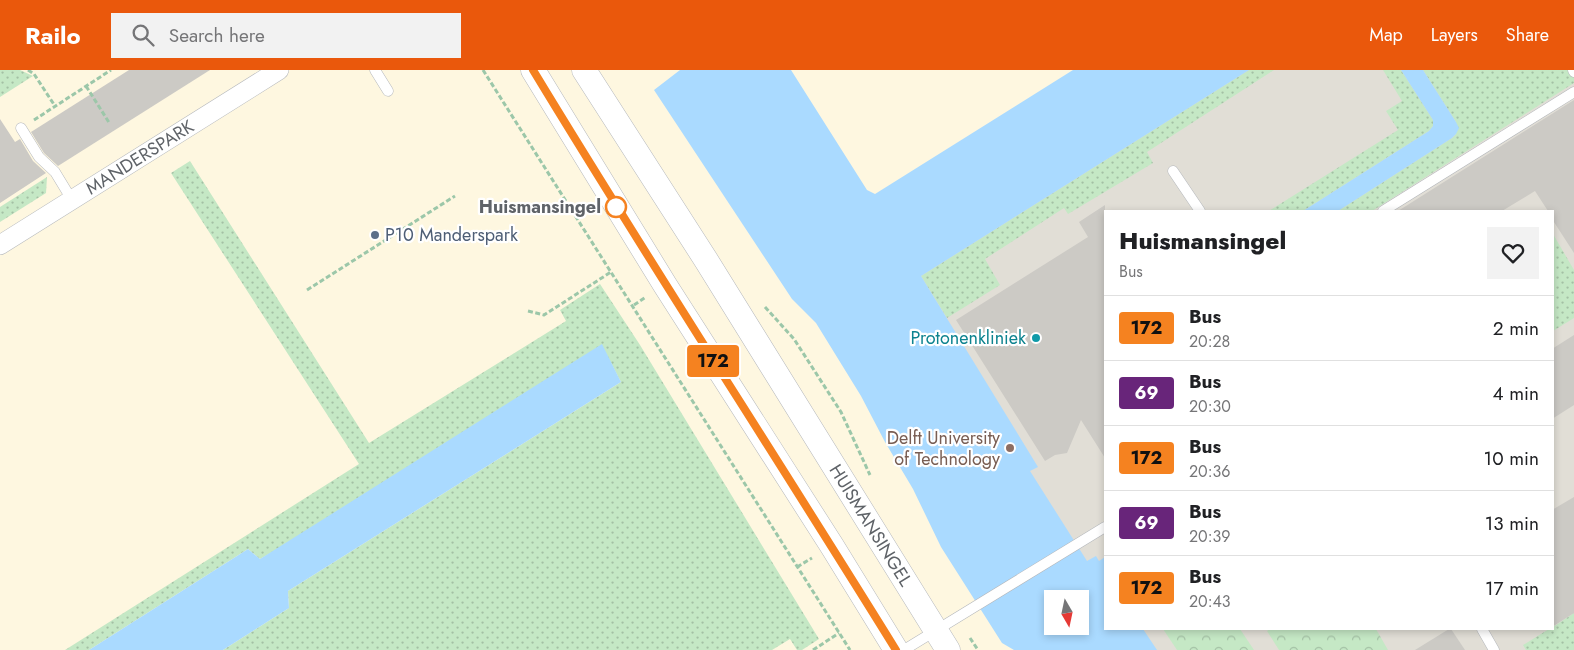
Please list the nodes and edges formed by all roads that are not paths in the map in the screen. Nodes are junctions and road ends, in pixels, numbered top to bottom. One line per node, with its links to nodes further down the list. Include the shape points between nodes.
1 (279, 70): 9 (street, MANDERSPARK)
2 (375, 70): 5 (lane)
3 (533, 70): 16 (street)
4 (584, 70): 15 (street, HUISMANSINGEL)
5 (388, 91)
6 (1574, 92): 11 (lane)
7 (21, 128): 9 (lane)
8 (1173, 171): 10 (lane)
9 (72, 200): 12 (street, MANDERSPARK)
10 (1199, 210)
11 (1385, 210)
12 (0, 245)
13 (1104, 528): 15 (lane, via 975,607)
14 (1483, 630): 18 (lane)
15 (942, 641): 17 (lane)
16 (896, 650)
17 (904, 650)
18 (1494, 650)

